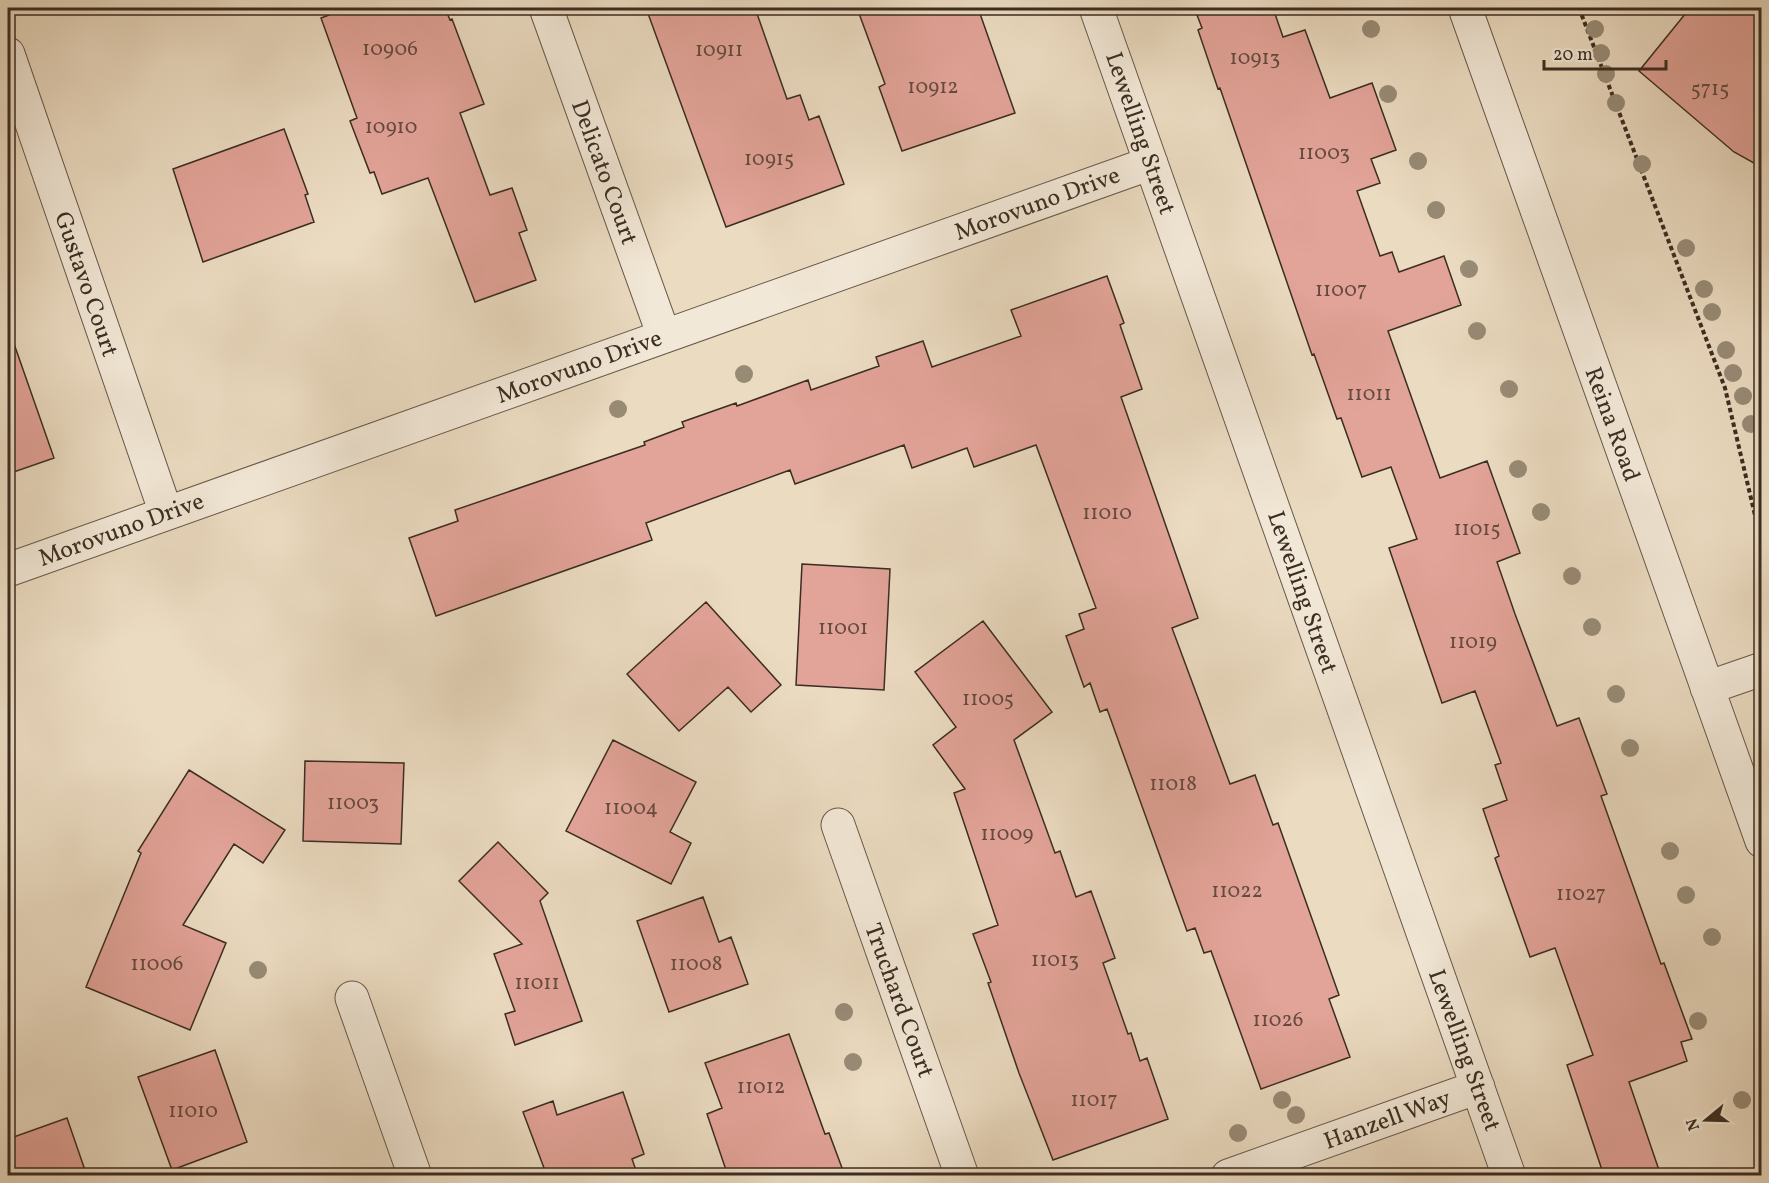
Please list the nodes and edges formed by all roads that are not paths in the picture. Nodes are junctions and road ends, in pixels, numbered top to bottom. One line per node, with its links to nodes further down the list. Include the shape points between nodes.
1 (546, 8): 6 (street, Delicato Court)
2 (1096, 8): 5 (street, Lewelling Street)
3 (1465, 8): 10 (street, Reina Road)
4 (8, 54): 7 (street, Gustavo Court)
5 (1151, 163): 6 (street, Morovuno Drive); 14 (street, Lewelling Street)
6 (664, 336): 7 (street, Morovuno Drive)
7 (166, 513): 8 (street, Morovuno Drive)
8 (8, 570)
9 (1761, 669): 10 (street)
10 (1707, 688): 12 (street, Reina Road)
11 (837, 825): 16 (street, Truchard Court)
12 (1761, 841)
13 (352, 998): 15 (street)
14 (1478, 1087): 17 (street, Hanzell Way); 18 (street, Lewelling Street)
15 (415, 1176)
16 (962, 1176)
17 (1228, 1176)
18 (1509, 1176)

